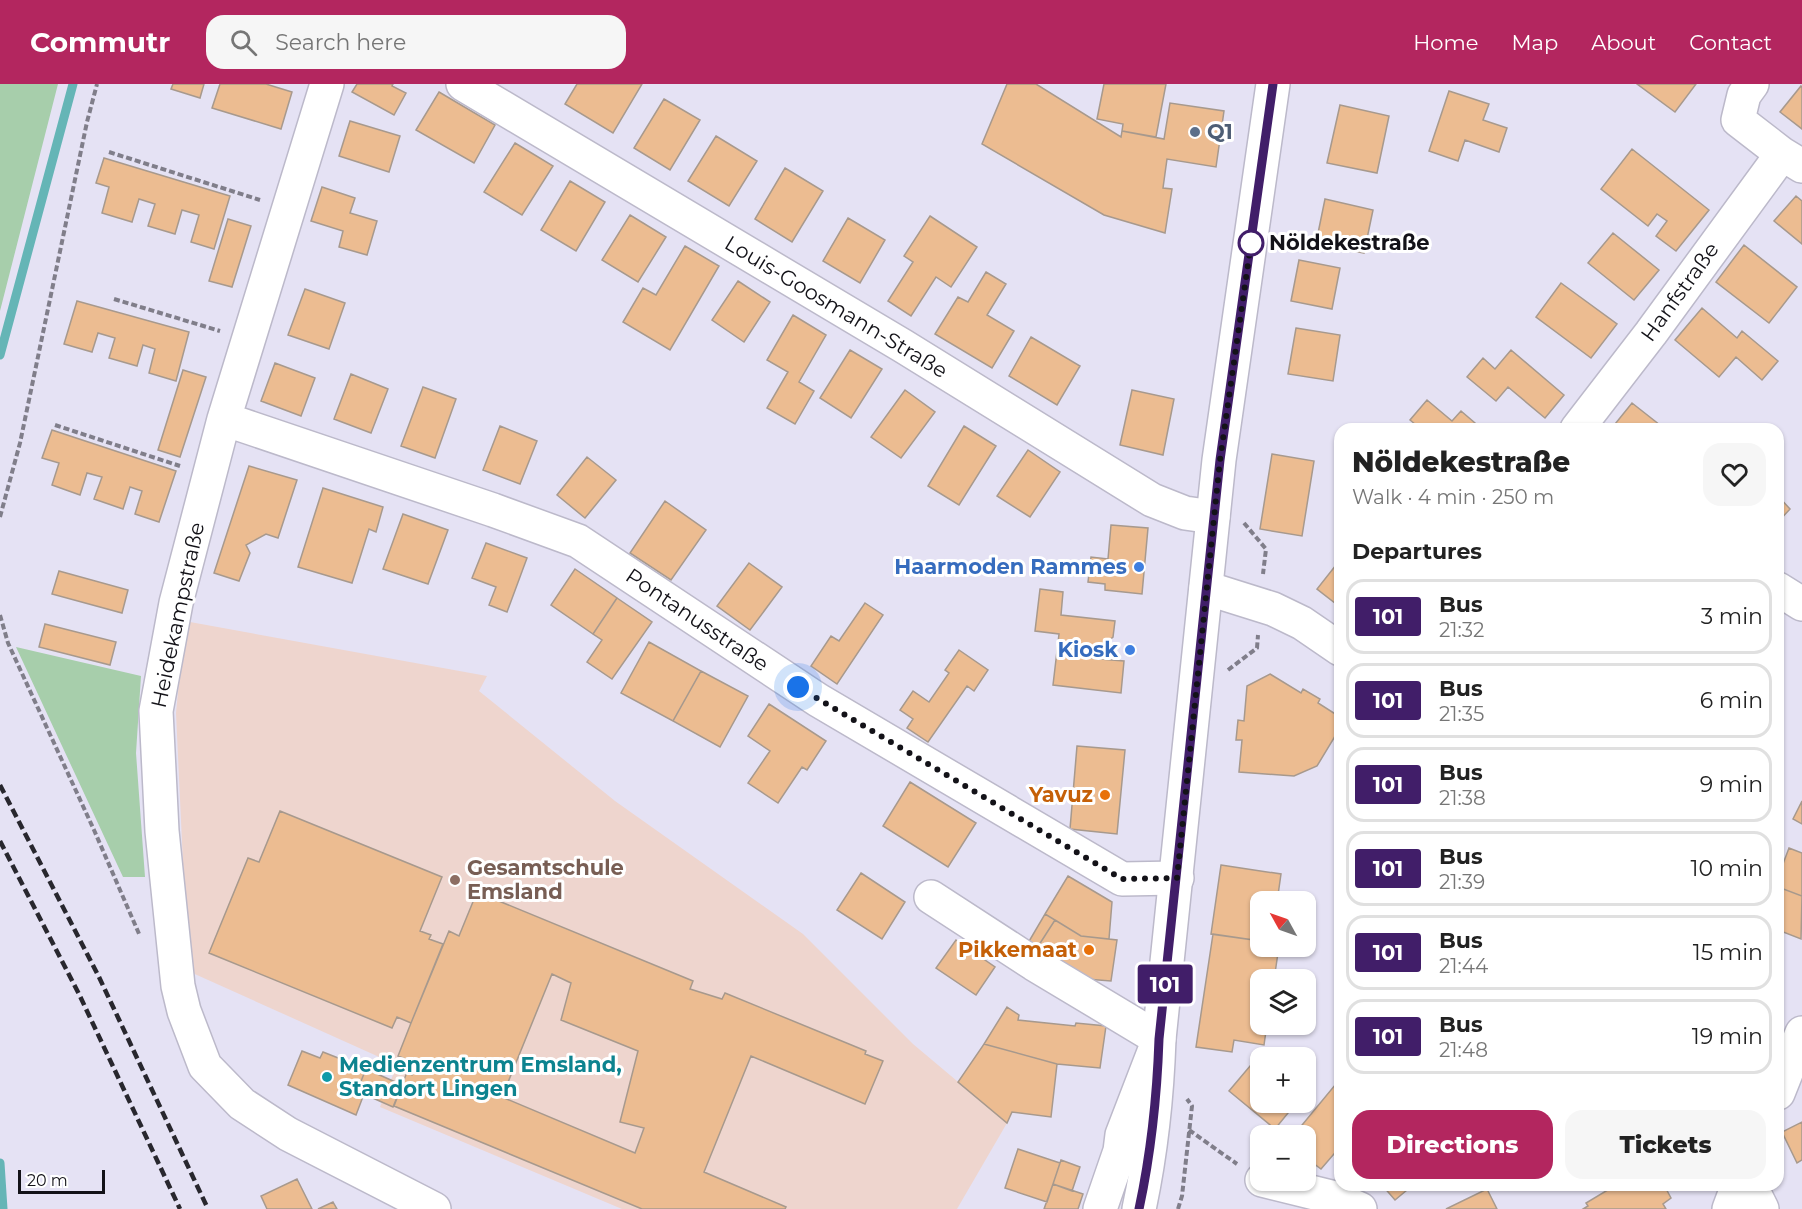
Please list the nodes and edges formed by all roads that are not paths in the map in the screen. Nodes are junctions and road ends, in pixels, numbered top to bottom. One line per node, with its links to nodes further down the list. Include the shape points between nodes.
1 (327, 84): 6 (street, Heidekampstraße)
2 (463, 84): 8 (street, Louis-Goosmann-Straße, via 903,346 1152,500 1185,513)
3 (1273, 84): 8 (street)
4 (1752, 84): 5 (street, via 1744,95 1738,120)
5 (1792, 160): 7 (street, Hanfstraße, via 1737,213)
6 (224, 419): 13 (street, Pontanusstraße, via 578,541 818,700 1122,879); 21 (street, Heidekampstraße, via 176,603 156,711 162,831 184,1011 205,1066 242,1104 288,1134)
7 (1581, 423)
8 (1213, 517): 9 (street)
9 (1206, 588): 12 (street, via 1259,603 1302,623); 13 (street)
10 (1784, 593): 11 (street)
11 (1802, 604)
12 (1334, 645)
13 (1177, 878): 16 (street)
14 (932, 897): 16 (street)
15 (1802, 1033): 17 (street)
16 (1159, 1039): 22 (street, via 1122,1135); 23 (street, via 1157,1096)
17 (1784, 1078)
18 (1311, 1191): 24 (street)
19 (1736, 1191): 25 (street)
20 (1753, 1191): 26 (street)
21 (434, 1209)
22 (1100, 1209)
23 (1139, 1209)
24 (1360, 1209)
25 (1729, 1209)
26 (1762, 1209)

